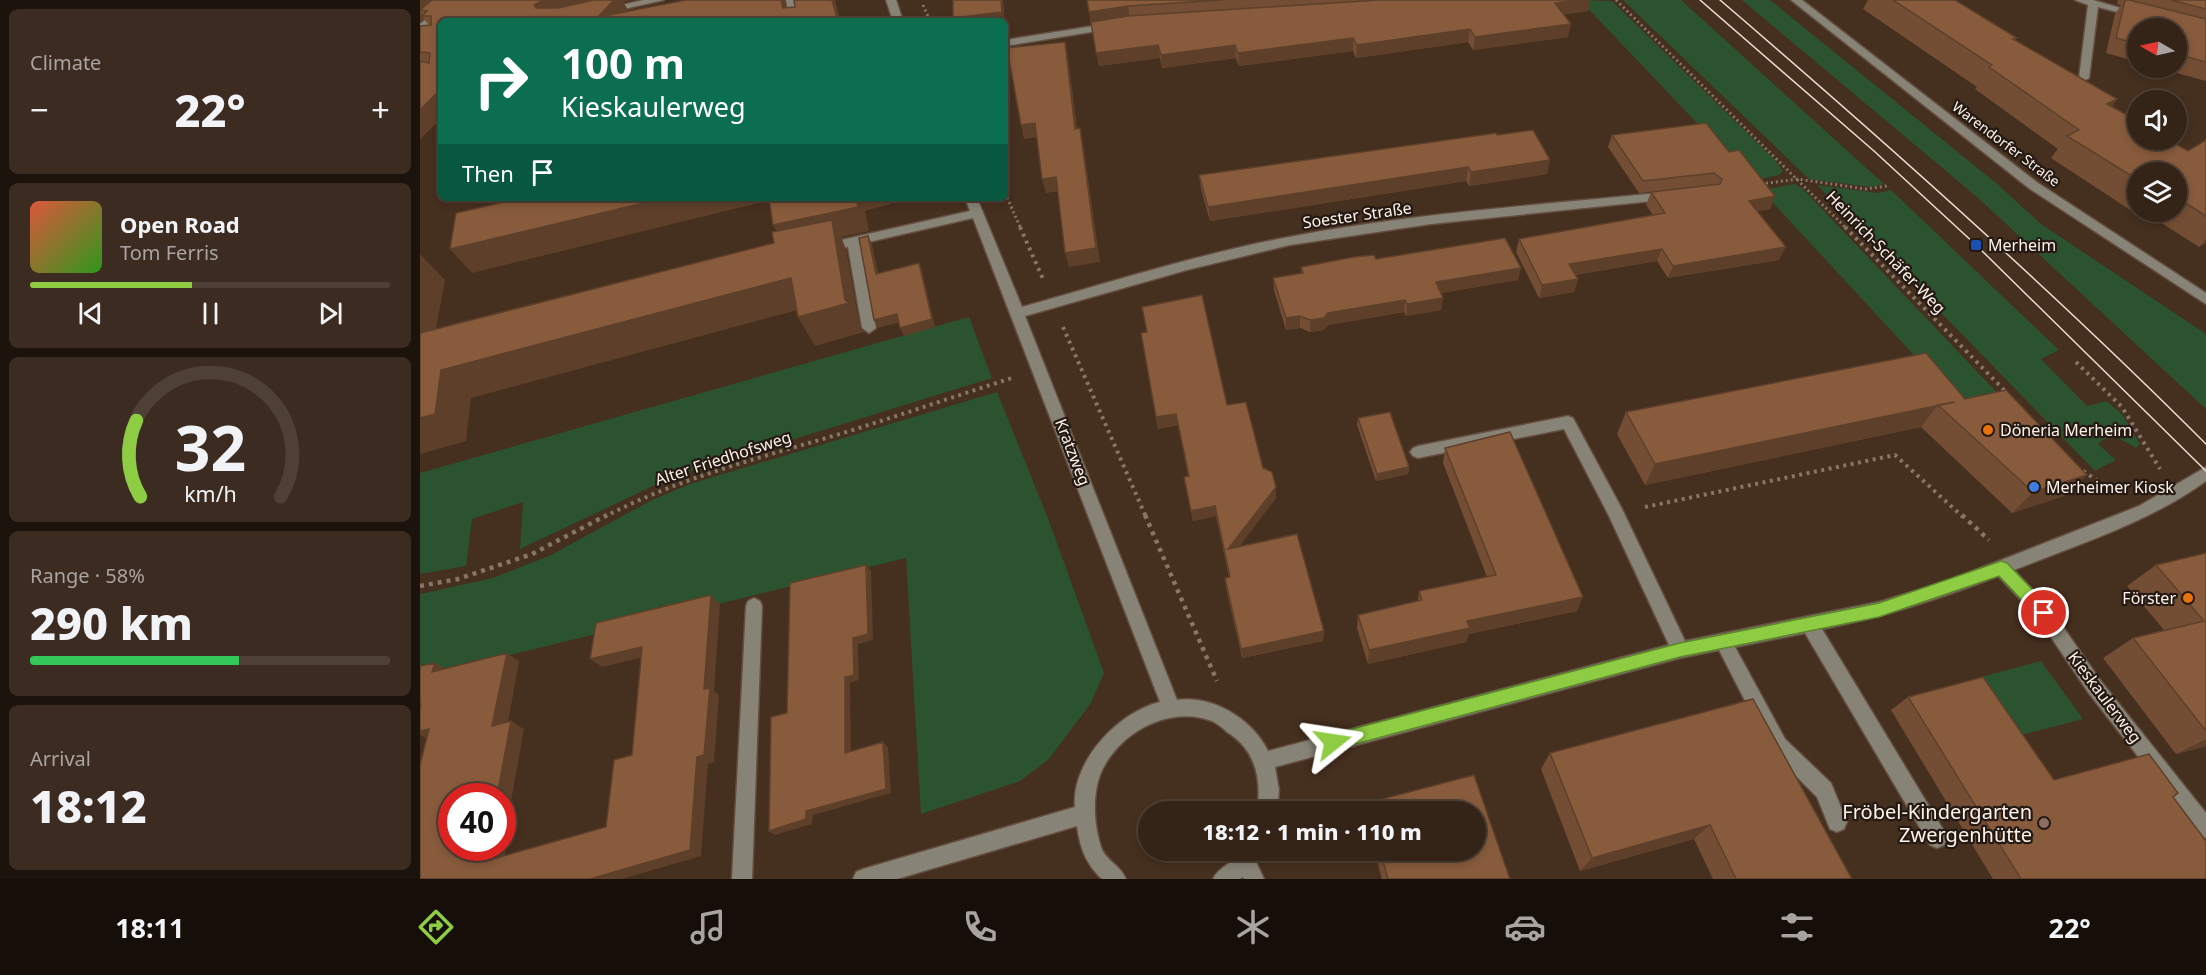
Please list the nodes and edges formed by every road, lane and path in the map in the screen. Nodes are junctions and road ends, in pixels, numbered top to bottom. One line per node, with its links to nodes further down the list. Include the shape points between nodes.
1 (659, 0): 10 (street)
2 (791, 0): 12 (street)
3 (891, 0): 13 (street)
4 (921, 0): 14 (path)
5 (1616, 0): 19 (path, Heinrich-Schäfer-Weg)
6 (1796, 0): 28 (street, Warendorfer Straße, via 2034,186)
7 (2080, 0): 9 (street)
8 (450, 3): 16 (street)
9 (2093, 3): 11 (street); 18 (street)
10 (600, 11)
11 (2150, 17)
12 (794, 18)
13 (897, 18)
14 (929, 18)
15 (1119, 25): 17 (street)
16 (420, 29)
17 (1008, 43)
18 (2084, 78)
19 (1798, 179): 20 (path); 21 (path, via 1844,186); 34 (path, Heinrich-Schäfer-Weg)
20 (1754, 185)
21 (1887, 186)
22 (1677, 195): 29 (street, Soester Straße, via 1290,241)
23 (1008, 200): 29 (path)
24 (972, 201): 25 (street, Kratzweg)
25 (978, 213): 26 (street); 30 (street, Kratzweg)
26 (852, 241): 27 (street); 31 (street)
27 (810, 251)
28 (2206, 299)
29 (1053, 303): 30 (street, Soester Straße); 50 (path)
30 (1017, 313): 33 (street, Kratzweg)
31 (869, 328)
32 (2076, 362): 40 (path, via 2122,407)
33 (1040, 369): 44 (path, Alter Friedhofsweg, via 718,469 646,495 532,554 458,579); 49 (street, Kratzweg)
34 (2015, 401)
35 (1418, 452): 42 (street, via 1568,422)
36 (2082, 470): 38 (path)
37 (2206, 473): 40 (street)
38 (2090, 478): 39 (path); 41 (path)
39 (2099, 479)
40 (2175, 495): 41 (street)
41 (2145, 511): 43 (street)
42 (1616, 514): 43 (path, via 1895,455); 48 (street)
43 (2008, 566): 46 (street, via 1879,610); 55 (street, Kieskaulerweg, via 2094,686)
44 (420, 586)
45 (754, 606): 58 (street)
46 (1809, 624): 47 (street); 56 (street)
47 (1722, 641): 48 (street); 54 (street, via 1778,745 1824,790)
48 (1680, 650): 51 (street)
49 (1171, 708): 50 (street, via 1205,709); 53 (street, via 1143,716 1126,727 1098,756 1086,784)
50 (1235, 723): 51 (street)
51 (1264, 760): 52 (street)
52 (1269, 801)
53 (1082, 815): 59 (street); 60 (street, via 1094,856)
54 (1837, 822)
55 (2206, 828)
56 (1937, 838)
57 (1251, 864): 61 (street)
58 (742, 879)
59 (863, 879)
60 (1116, 879)
61 (1223, 879)

